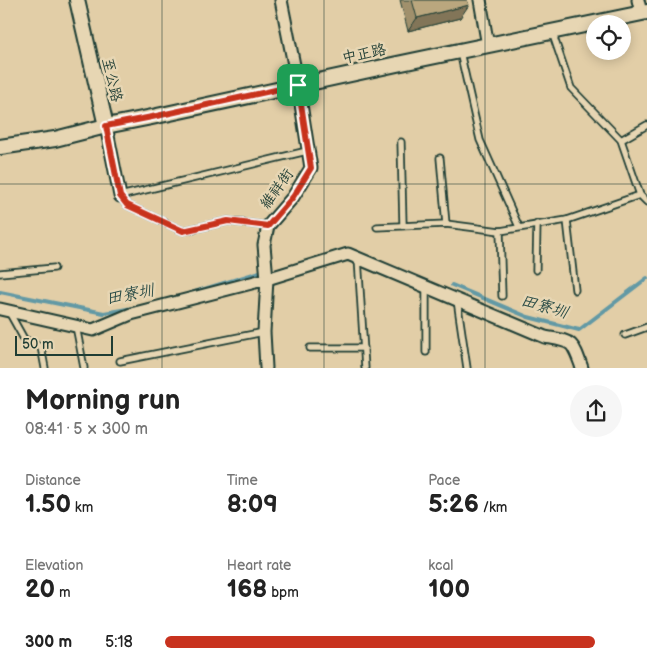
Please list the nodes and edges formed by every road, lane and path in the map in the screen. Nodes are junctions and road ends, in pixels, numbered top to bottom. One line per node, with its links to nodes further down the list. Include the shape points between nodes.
1 (77, 0): 10 (street, 至公路)
2 (281, 0): 8 (street, 維祥街)
3 (480, 0): 6 (street)
4 (642, 8): 5 (street, 中正路)
5 (552, 32): 6 (street, 中正路); 11 (lane, via 571,88)
6 (488, 46): 7 (street, 中正路)
7 (460, 52): 8 (street, 中正路); 25 (lane, via 480,140)
8 (298, 85): 10 (street, 中正路); 14 (street, 維祥街)
9 (647, 125): 11 (lane)
10 (106, 126): 13 (street, 中正路, via 55,139); 17 (street, 至公路)
11 (621, 140): 16 (lane)
12 (401, 142): 22 (lane)
13 (0, 147)
14 (307, 151): 17 (lane); 23 (street, 維祥街, via 311,168 293,197)
15 (440, 158): 20 (lane)
16 (640, 195): 18 (lane); 19 (lane)
17 (120, 196): 23 (lane, via 127,205 183,231 228,221)
18 (647, 202)
19 (567, 220): 21 (lane); 33 (lane)
20 (446, 224): 22 (lane); 26 (lane)
21 (537, 224): 25 (lane); 29 (lane)
22 (403, 225): 24 (lane)
23 (268, 226): 31 (street, 維祥街, via 264,245)
24 (377, 227)
25 (519, 227): 26 (lane)
26 (500, 231): 34 (lane)
27 (358, 258): 31 (street, via 348,254); 32 (street); 42 (lane)
28 (54, 268): 30 (lane)
29 (536, 270)
30 (0, 273)
31 (267, 279): 37 (street, via 131,314 93,330); 39 (street, 維祥街)
32 (426, 286): 35 (street); 43 (lane)
33 (575, 290)
34 (502, 296)
35 (457, 300): 49 (lane); 50 (street, via 545,337 566,340 575,347)
36 (5, 310): 37 (street); 45 (lane, via 24,339 41,348)
37 (76, 326): 46 (lane)
38 (647, 327): 40 (lane)
39 (264, 332): 44 (lane); 47 (street, 維祥街)
40 (625, 335)
41 (310, 348): 42 (lane)
42 (364, 348): 48 (lane)
43 (426, 352)
44 (120, 360)
45 (45, 368)
46 (84, 368)
47 (266, 368)
48 (365, 368)
49 (467, 368)
50 (582, 368)

